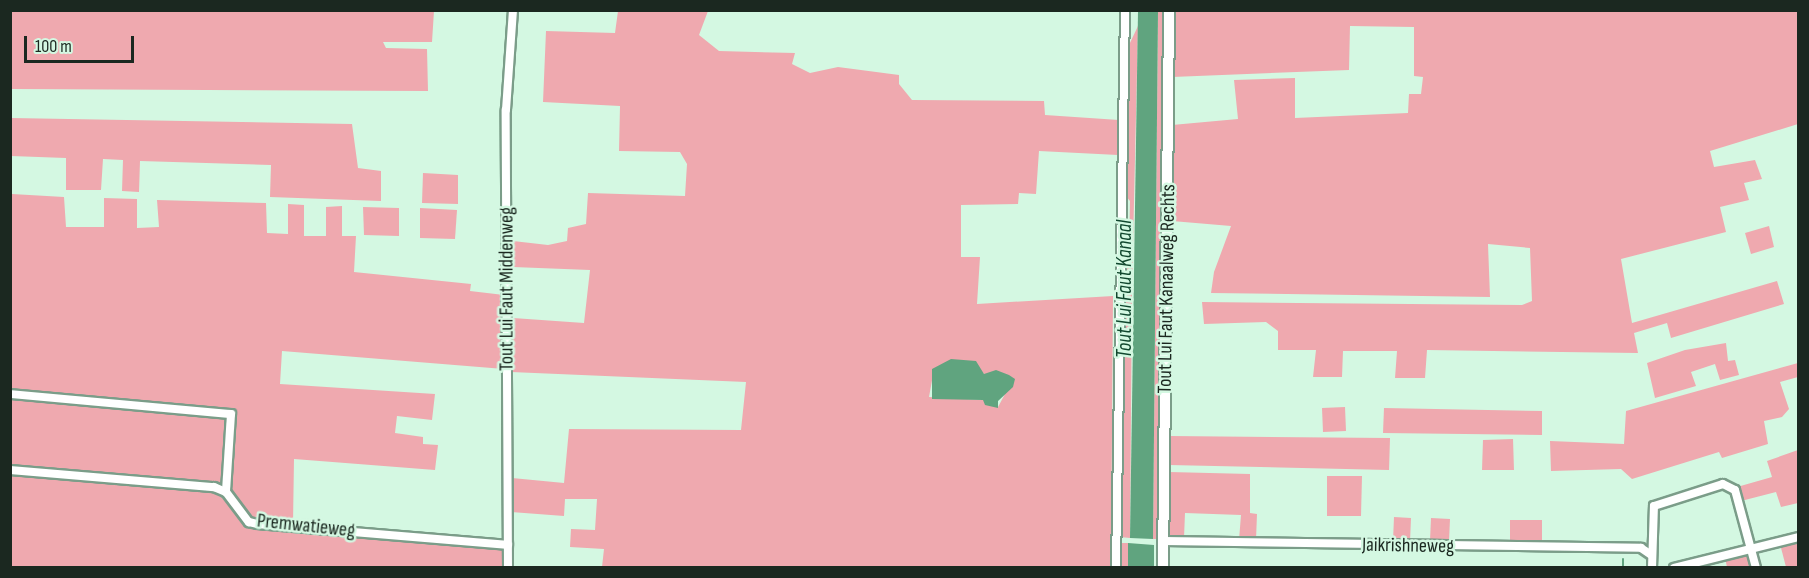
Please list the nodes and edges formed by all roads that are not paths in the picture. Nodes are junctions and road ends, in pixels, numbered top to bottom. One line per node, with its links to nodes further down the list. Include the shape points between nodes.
1 (513, 10): 9 (street, Tout Lui Faut Middenweg, via 506,110)
2 (1125, 10): 13 (street)
3 (1169, 10): 8 (street, Tout Lui Faut Kanaalweg Rechts)
4 (10, 394): 6 (street, via 231,414)
5 (10, 470): 6 (street, via 214,487)
6 (226, 492): 9 (street, Premwatieweg, via 249,522 258,524)
7 (1798, 537): 10 (street)
8 (1164, 541): 11 (street, Jaikrishneweg, via 1641,548); 14 (street, Tout Lui Faut Kanaalweg Rechts)
9 (508, 545): 12 (street, Tout Lui Faut Middenweg)
10 (1751, 548): 11 (street, via 1735,490 1723,484 1654,506); 16 (street); 17 (street)
11 (1650, 554): 15 (street)
12 (508, 567)
13 (1116, 567)
14 (1164, 567)
15 (1652, 567)
16 (1674, 567)
17 (1756, 567)

